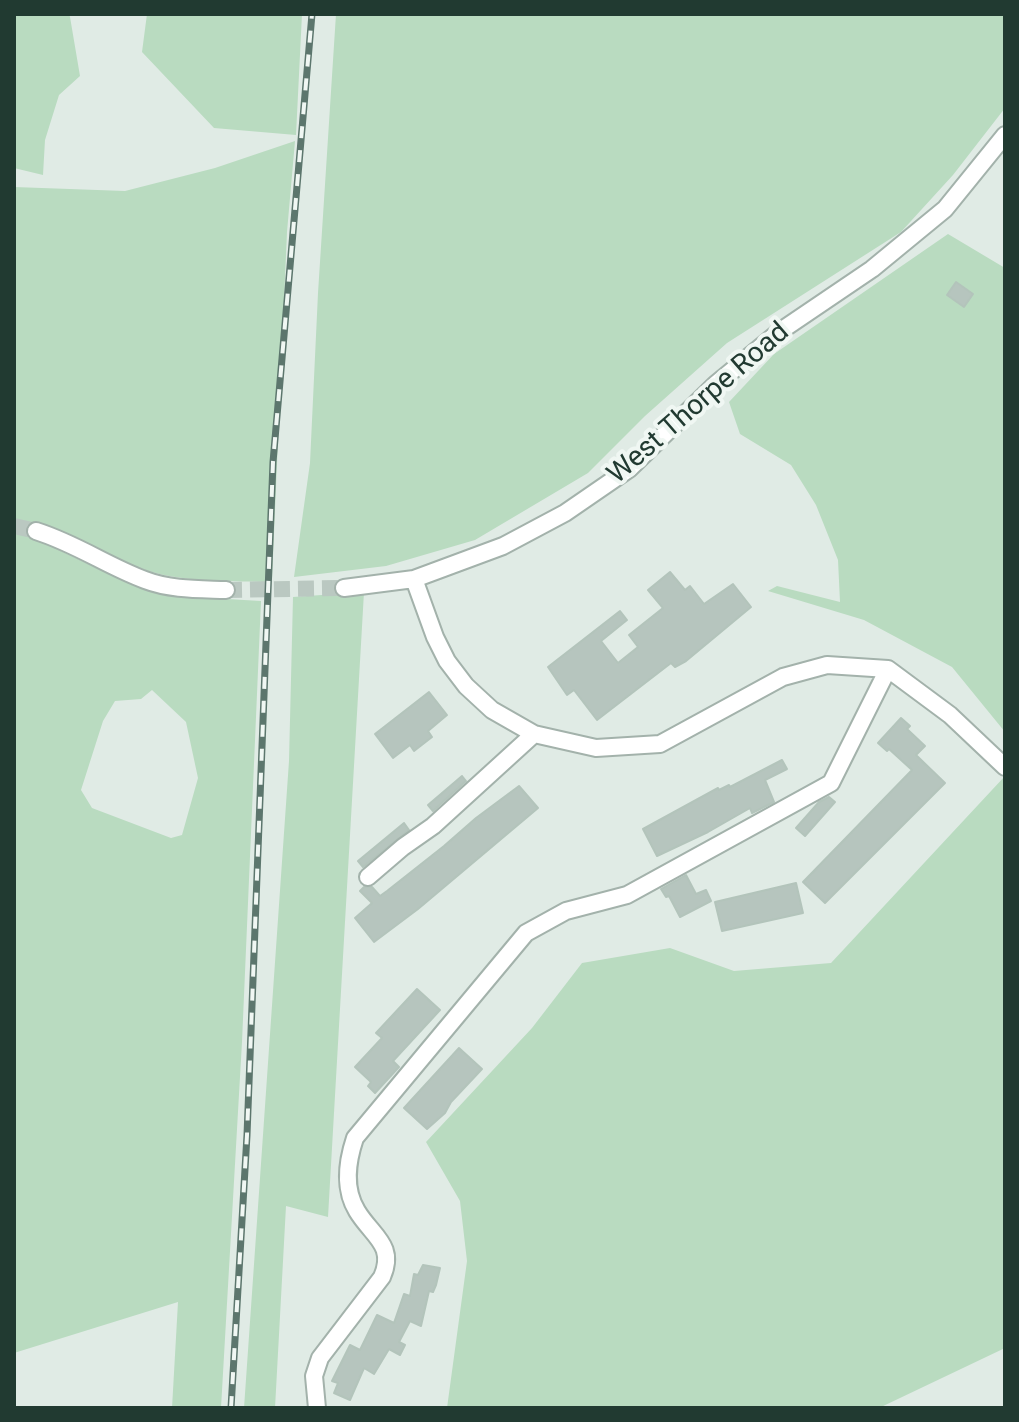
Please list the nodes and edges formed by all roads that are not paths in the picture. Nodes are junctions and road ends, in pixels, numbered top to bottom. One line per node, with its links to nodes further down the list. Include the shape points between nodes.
1 (1005, 135): 3 (street, West Thorpe Road, via 945,209 872,269 779,332 716,384 629,469 565,513 503,546)
2 (36, 531): 5 (street, via 145,580 176,588)
3 (414, 579): 4 (street, West Thorpe Road); 7 (street, via 447,661 466,686 492,710)
4 (344, 588)
5 (226, 590)
6 (888, 669): 7 (street, via 827,665 783,677 660,744 596,748); 8 (street, via 950,715); 10 (street, via 831,783 627,895 566,911 526,933 355,1138 347,1178 351,1194 381,1241 387,1265 320,1358 314,1376)
7 (534, 734): 9 (street)
8 (1005, 767)
9 (368, 877)
10 (317, 1408)

